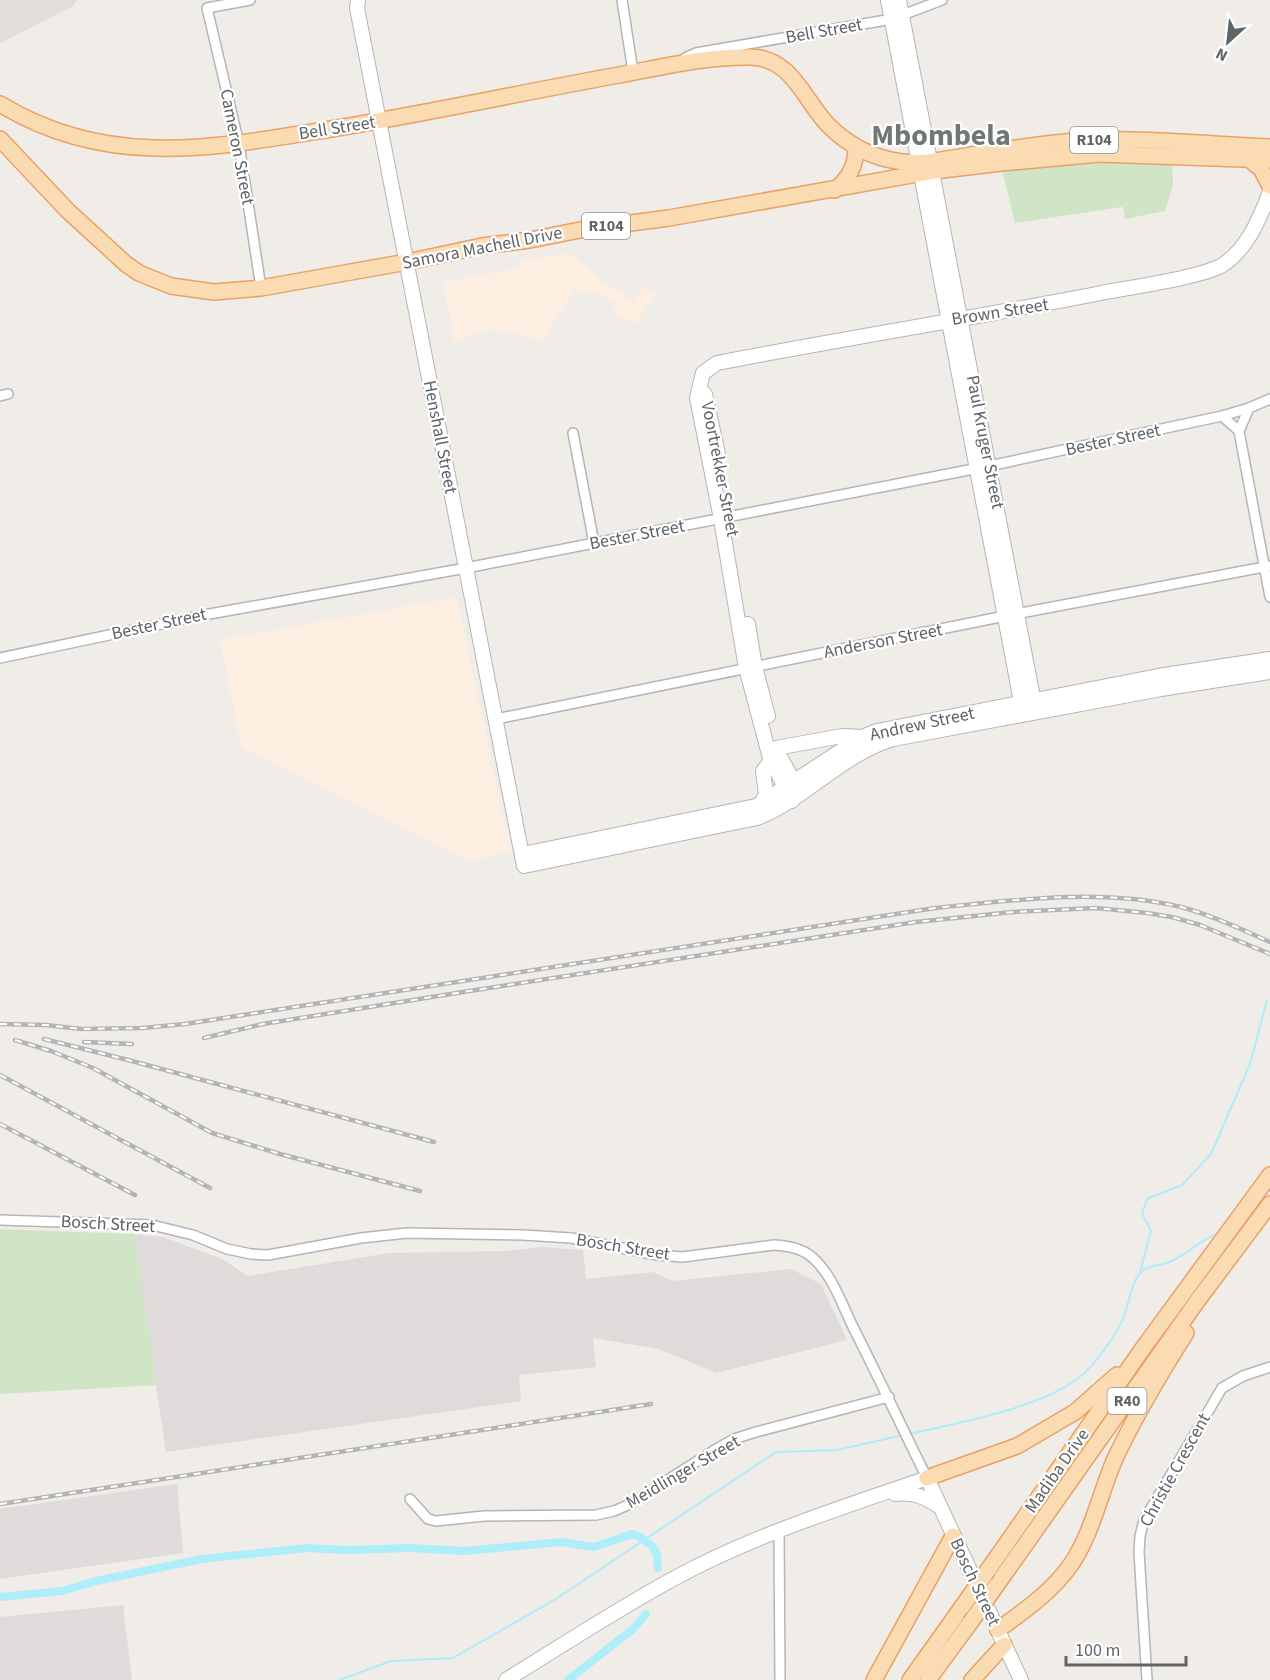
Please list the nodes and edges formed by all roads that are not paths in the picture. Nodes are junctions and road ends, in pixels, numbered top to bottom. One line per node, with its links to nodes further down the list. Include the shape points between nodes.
1 (250, 0): 14 (street, Cameron Street, via 207,8)
2 (622, 0): 9 (street)
3 (888, 0): 7 (street)
4 (899, 0): 7 (street)
5 (942, 0): 7 (street, Bell Street)
6 (356, 2): 11 (street, Henshall Street)
7 (897, 17): 8 (street, Bell Street, via 696,53); 19 (street, Paul Kruger Street)
8 (678, 63): 9 (main road, Bell Street / R104); 15 (main road, Bell Street / R104, via 754,57 783,67 829,126)
9 (633, 72): 11 (main road, Bell Street / R104)
10 (0, 104): 14 (main road, Bell Street / R104, via 62,133 108,144 181,149)
11 (380, 121): 14 (main road, Bell Street / R104); 23 (street, Henshall Street)
12 (1270, 138): 17 (main road)
13 (0, 139): 24 (main road, Samora Machell Drive / R104, via 68,211 139,273 187,289 214,292)
14 (239, 144): 24 (street, Cameron Street)
15 (856, 147): 19 (main road, Bell Street / R104, via 890,160); 21 (main road, via 852,171)
16 (1270, 147): 17 (main road, Samora Machell Drive / R104)
17 (1251, 152): 18 (main road, Samora Machell Drive / R104); 19 (main road, Samora Machell Drive / R104, via 1088,154); 20 (main road)
18 (1270, 160)
19 (926, 167): 21 (main road, Samora Machell Drive / R104); 25 (street, Paul Kruger Street)
20 (1270, 186)
21 (835, 190): 23 (main road, Samora Machell Drive / R104, via 482,246)
22 (1270, 192): 25 (street, Brown Street, via 1247,241 1218,268 1057,303)
23 (407, 262): 24 (main road, Samora Machell Drive / R104); 36 (street, Henshall Street)
24 (261, 288)
25 (955, 319): 26 (street, Brown Street, via 717,363 705,369); 32 (street, Paul Kruger Street)
26 (700, 384): 33 (street, Voortrekker Street, via 697,398)
27 (1270, 399): 28 (street, Bester Street)
28 (1249, 408): 29 (street, Bester Street); 30 (street)
29 (1222, 416): 30 (street); 32 (street, Bester Street)
30 (1239, 431): 35 (street)
31 (573, 433): 34 (street)
32 (983, 467): 33 (street, Bester Street); 38 (street, Paul Kruger Street)
33 (726, 518): 34 (street, Bester Street); 41 (street, Voortrekker Street)
34 (594, 543): 36 (street, Bester Street)
35 (1267, 567): 37 (street); 38 (street, Anderson Street)
36 (466, 568): 39 (street, Bester Street, via 204,615); 44 (street, Henshall Street)
37 (1270, 597)
38 (1011, 615): 41 (street, Anderson Street); 43 (street, Paul Kruger Street)
39 (0, 658)
40 (1270, 659): 43 (street, Andrew Street, via 1158,676)
41 (751, 667): 44 (street, Anderson Street); 46 (street, Voortrekker Street)
42 (1270, 672): 43 (street, Andrew Street)
43 (1029, 708): 45 (street, Andrew Street, via 877,731); 48 (street, Andrew Street, via 878,743)
44 (496, 719): 50 (street, Henshall Street)
45 (862, 737): 46 (street, via 842,736); 47 (street, Andrew Street)
46 (773, 754): 47 (street, Voortrekker Street); 49 (street, via 763,774 766,794)
47 (789, 786): 48 (street, Voortrekker Street); 49 (street, Andrew Street)
48 (797, 798): 50 (street, Andrew Street, via 757,818)
49 (762, 804): 50 (street, Andrew Street)
50 (523, 860)
51 (1270, 1175): 55 (main road, Madiba Drive / R40)
52 (1270, 1204): 54 (main road, Madiba Drive / R40)
53 (0, 1220): 57 (street, Bosch Street, via 152,1225 227,1249 268,1255 407,1233 571,1238 683,1257 789,1246 812,1257 828,1278)
54 (1240, 1246): 64 (main road, via 1125,1438 1073,1561 1053,1587); 70 (main road, Madiba Drive / R40, bridge)
55 (1146, 1344): 58 (main road, via 1111,1381 1045,1431 1017,1446); 69 (main road, Madiba Drive / R40, bridge)
56 (1270, 1367): 73 (street, Christie Crescent, via 1222,1388 1144,1520 1139,1552)
57 (889, 1397): 58 (street, Bosch Street); 60 (street, Meidlinger Street, via 734,1439 630,1504 596,1515 483,1516 436,1521)
58 (927, 1478): 59 (street); 61 (street, Bosch Street)
59 (874, 1496): 61 (street, via 915,1494); 62 (street)
60 (410, 1499)
61 (940, 1507): 63 (street, Bosch Street)
62 (779, 1530): 66 (street, via 673,1579); 67 (street)
63 (953, 1536): 64 (street, Bosch Street); 68 (main road)
64 (998, 1630): 65 (street, Bosch Street)
65 (1004, 1645): 71 (main road); 72 (street, Bosch Street)
66 (506, 1680)
67 (780, 1680)
68 (874, 1680)
69 (910, 1680)
70 (928, 1680)
71 (972, 1680)
72 (1021, 1680)
73 (1147, 1680)

